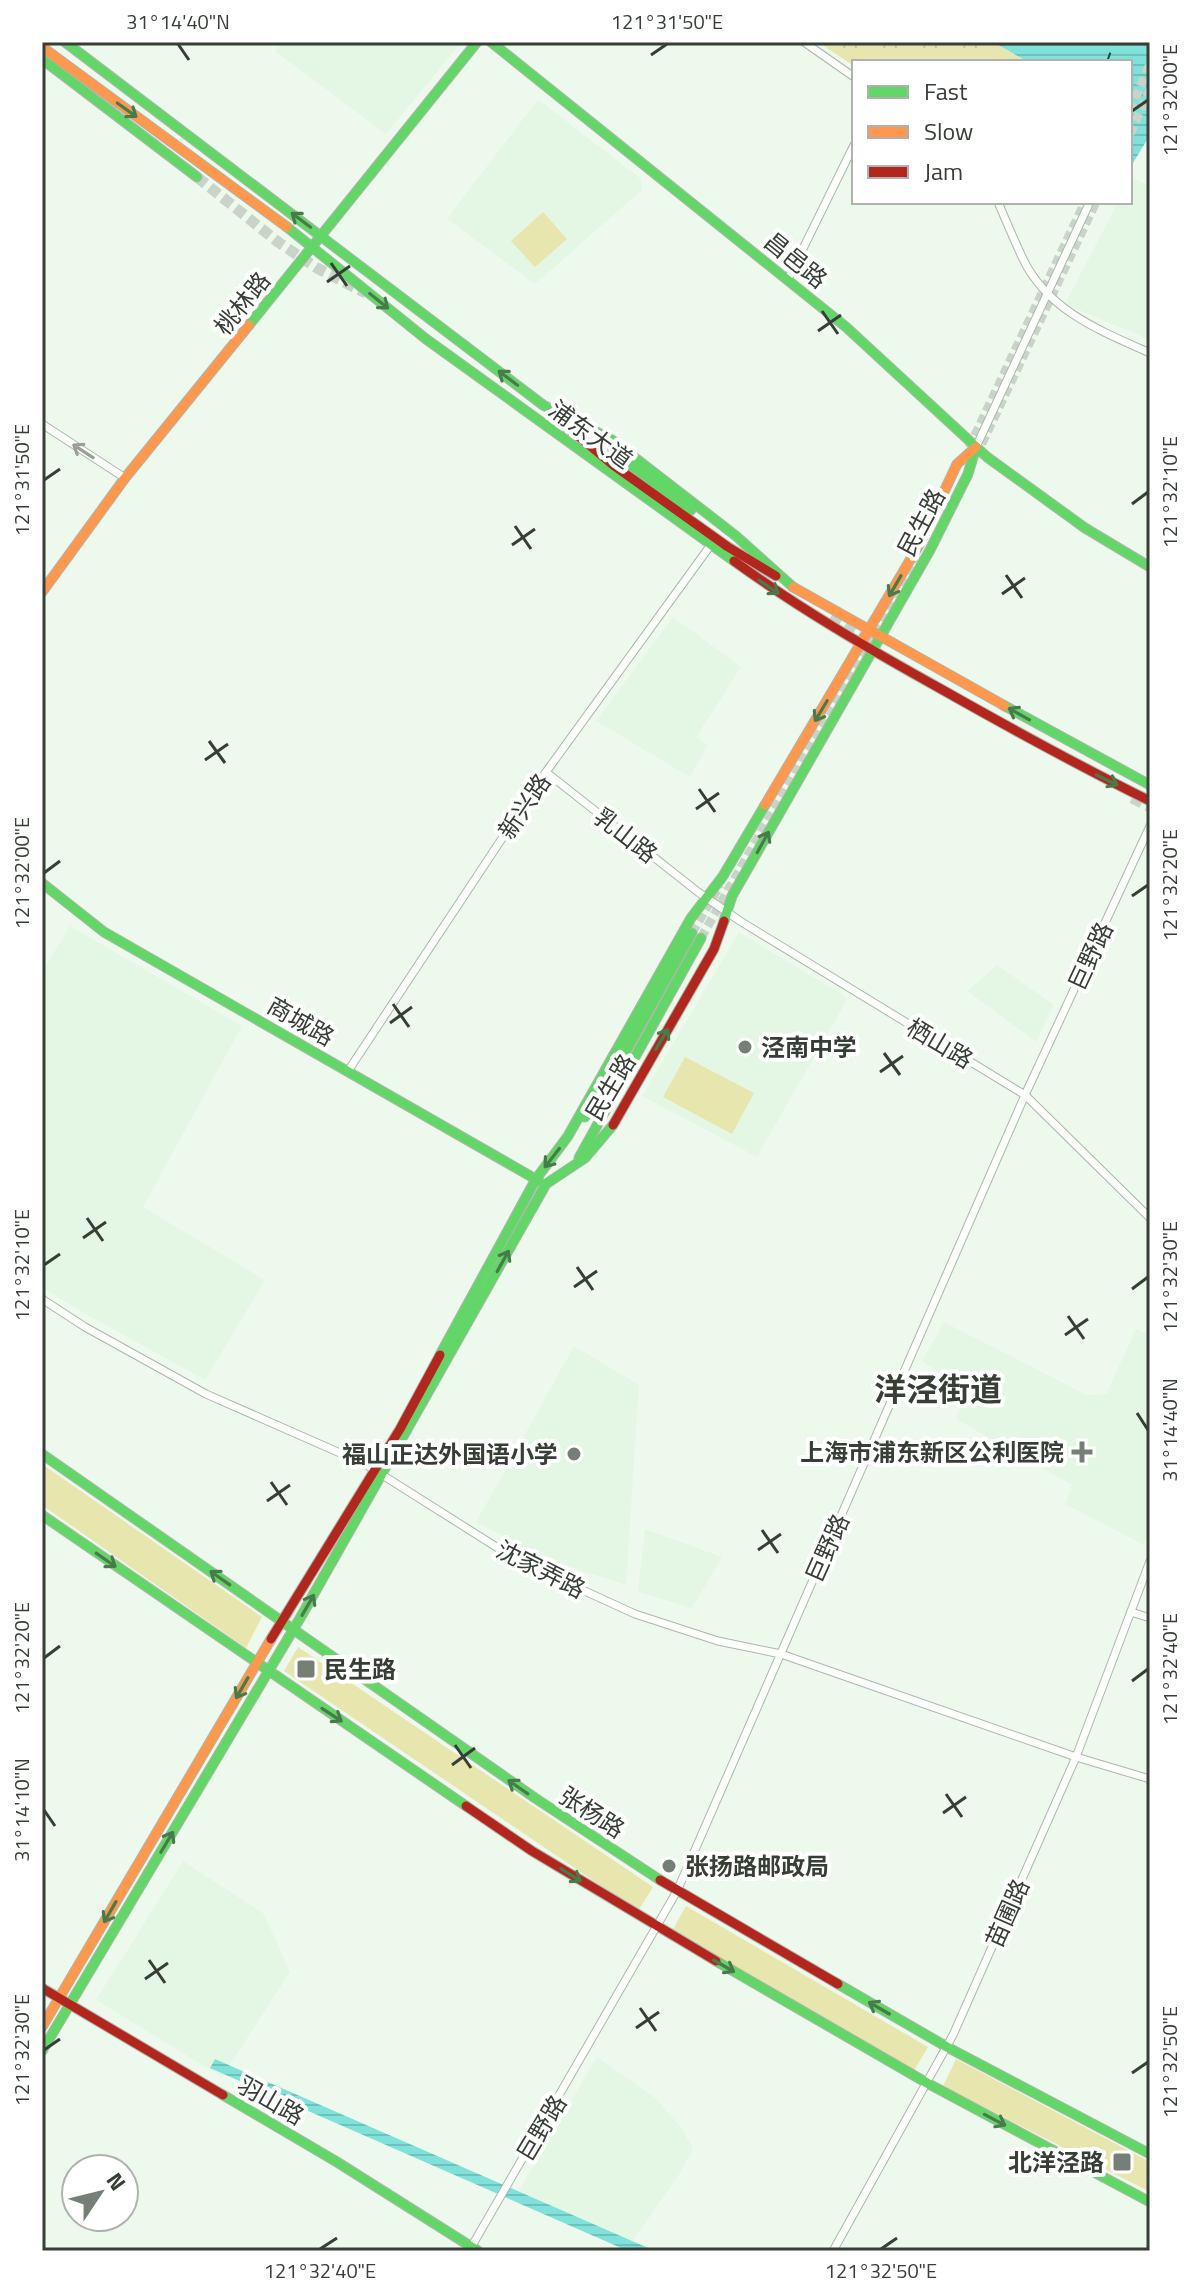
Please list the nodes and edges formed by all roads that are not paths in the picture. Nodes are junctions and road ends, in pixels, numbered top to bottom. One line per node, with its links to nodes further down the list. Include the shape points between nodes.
1 (65, 42): 14 (main road, 浦东大道, one-way to 1)
2 (477, 42): 14 (main road, 桃林路)
3 (491, 42): 16 (main road, 昌邑路)
4 (804, 42): 8 (street)
5 (42, 47): 9 (main road, 浦东大道)
6 (42, 59): 7 (main road)
7 (62, 74): 9 (main road); 11 (main road)
8 (852, 76)
9 (88, 81): 15 (main road, 浦东大道, one-way to 15)
10 (852, 149): 16 (street)
11 (197, 177)
12 (999, 204): 17 (street, via 1024,262)
13 (1088, 206): 17 (street, 民生路)
14 (322, 236): 15 (main road, 桃林路); 19 (main road, 浦东大道, one-way to 14)
15 (313, 246): 23 (main road, 桃林路); 24 (main road, 浦东大道, one-way to 24, via 426,339)
16 (788, 279): 21 (main road, 昌邑路)
17 (1048, 294): 18 (street, via 1080,321); 21 (street, 民生路)
18 (1150, 353)
19 (543, 405): 26 (main road, via 643,486 746,560); 26 (main road, 浦东大道, via 612,440)
20 (42, 424): 23 (street, one-way to 20)
21 (976, 447): 25 (main road, 昌邑路, via 1085,528); 28 (main road, 民生路, one-way to 28, via 957,464 919,545); 29 (main road, 民生路, via 942,526)
22 (626, 462): 26 (main road)
23 (125, 478): 27 (main road, 桃林路)
24 (710, 546): 30 (main road, 浦东大道, one-way to 30); 32 (street, 新兴路)
25 (1150, 567)
26 (787, 582): 28 (main road, 浦东大道)
27 (42, 592)
28 (868, 631): 29 (main road, 浦东大道); 30 (main road, 民生路)
29 (879, 637): 31 (main road, 民生路); 33 (main road, 浦东大道, one-way to 29)
30 (860, 644): 31 (main road, 浦东大道); 37 (main road, 民生路, one-way to 37)
31 (871, 651): 34 (main road, 浦东大道, one-way to 34); 38 (main road, 民生路, one-way to 31)
32 (546, 772): 37 (street, 乳山路); 39 (street, 新兴路)
33 (1150, 785)
34 (1150, 801)
35 (1150, 826): 40 (street, 巨野路)
36 (42, 883): 39 (main road, 商城路, via 104,932)
37 (706, 898): 38 (street, 栖山路); 41 (main road, 民生路)
38 (726, 911): 40 (street, 栖山路); 42 (main road, 民生路, one-way to 38, via 611,1128 714,949)
39 (348, 1071): 43 (main road, 商城路)
40 (1025, 1095): 45 (street, 栖山路); 55 (street, 巨野路)
41 (568, 1136): 42 (main road, via 594,1105 696,936); 43 (main road, 民生路, one-way to 43)
42 (576, 1165): 44 (main road, 民生路)
43 (536, 1179): 44 (main road, 商城路); 48 (main road, 民生路)
44 (546, 1184): 48 (main road, 民生路, one-way to 44)
45 (1150, 1218)
46 (42, 1299): 48 (street, 沈家弄路, via 206,1394)
47 (42, 1454): 53 (main road, 张杨路, one-way to 47)
48 (379, 1473): 53 (main road, 民生路); 54 (main road, 民生路, one-way to 48); 55 (street, 沈家弄路, via 517,1560 635,1614 718,1641)
49 (42, 1515): 56 (main road, one-way to 56)
50 (1150, 1561): 51 (street, 苗圃路)
51 (1131, 1612): 52 (street); 58 (street, 苗圃路)
52 (1150, 1618)
53 (284, 1622): 54 (main road, 张杨路); 56 (main road, 民生路)
54 (294, 1630): 57 (main road, 民生路); 60 (main road, 张杨路, one-way to 54)
55 (781, 1654): 58 (street, 沈家弄路); 60 (street, 巨野路)
56 (257, 1663): 57 (main road); 63 (main road, 民生路, one-way to 63)
57 (267, 1672): 61 (main road, one-way to 61, via 532,1851); 64 (main road, 民生路, one-way to 57)
58 (1076, 1757): 59 (street, 沈家弄路); 66 (street, 苗圃路)
59 (1150, 1779)
60 (677, 1891): 61 (street, 巨野路); 66 (main road, 张杨路, one-way to 60)
61 (657, 1927): 68 (main road, one-way to 68); 71 (street, 巨野路)
62 (42, 1988): 63 (main road, 羽山路)
63 (59, 2000): 64 (main road, 羽山路); 65 (main road, 民生路)
64 (70, 2005): 67 (main road, 民生路); 71 (main road, 羽山路, via 337,2162)
65 (42, 2027)
66 (947, 2047): 68 (street, 苗圃路); 69 (main road, 张杨路)
67 (42, 2051)
68 (927, 2083): 70 (main road, one-way to 70); 72 (street, 苗圃路)
69 (1150, 2154)
70 (1150, 2202)
71 (473, 2250)
72 (833, 2251)

